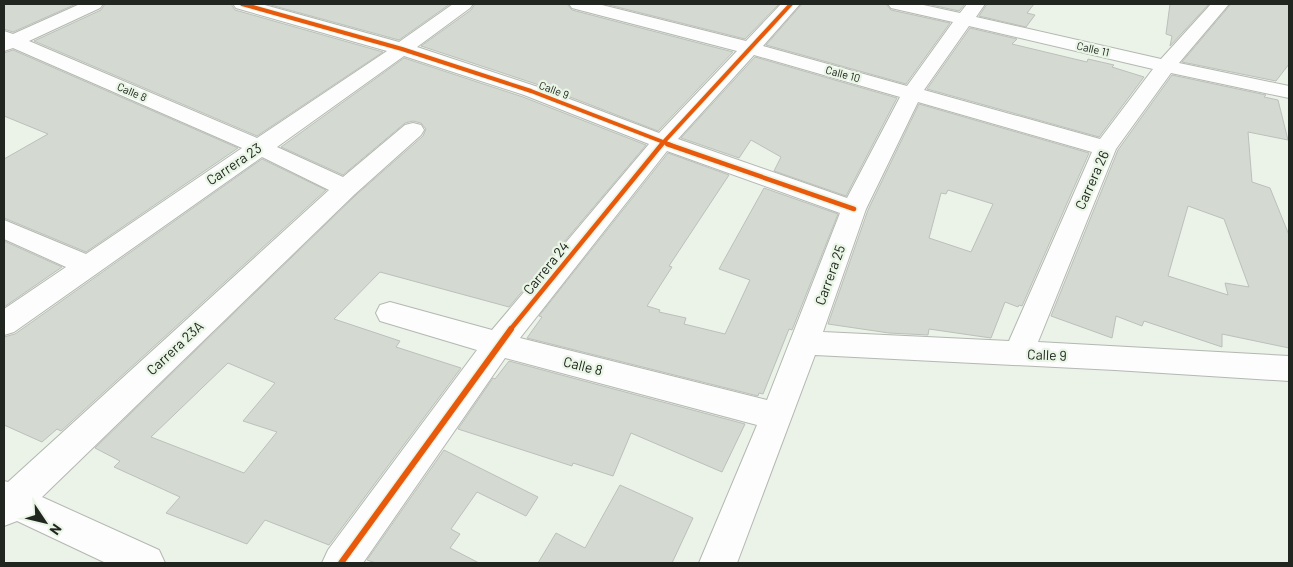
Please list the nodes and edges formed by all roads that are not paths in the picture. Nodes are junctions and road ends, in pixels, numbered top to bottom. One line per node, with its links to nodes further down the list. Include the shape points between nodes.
1 (94, 4): 9 (street)
2 (242, 4): 11 (street, Calle 9)
3 (464, 4): 11 (street, Carrera 23)
4 (578, 4): 10 (street, Calle 10)
5 (791, 4): 10 (street, Carrera 24)
6 (897, 4): 8 (street, Calle 11)
7 (1217, 4): 12 (street, Carrera 26)
8 (970, 12): 12 (street, Calle 11); 14 (street, Carrera 25)
9 (7, 41): 17 (street, Calle 8)
10 (750, 48): 14 (street, Calle 10); 16 (street, Carrera 24)
11 (402, 49): 16 (street, Calle 9, via 531,91); 17 (street, Carrera 23)
12 (1166, 66): 13 (street, Calle 11); 18 (street, Carrera 26)
13 (1289, 92)
14 (912, 93): 18 (street, Calle 10); 20 (street, Carrera 25)
15 (413, 130): 19 (street, Carrera 23A)
16 (663, 142): 20 (street, Calle 9); 26 (street, Carrera 24)
17 (259, 147): 19 (street); 22 (street, Carrera 23)
18 (1106, 148): 27 (street, Carrera 26)
19 (346, 188): 30 (street, Carrera 23A)
20 (854, 209): 25 (street, Carrera 25)
21 (4, 229): 22 (street)
22 (86, 265): 24 (street, Carrera 23)
23 (390, 313): 26 (street, Calle 8)
24 (4, 324)
25 (805, 343): 27 (street, Calle 9); 29 (street, Carrera 25)
26 (498, 344): 29 (street, Calle 8); 32 (street, Carrera 24)
27 (1018, 354): 28 (street, Calle 9)
28 (1289, 369)
29 (777, 416): 33 (street, Carrera 25)
30 (7, 502): 31 (street)
31 (146, 563)
32 (342, 563)
33 (718, 563)

